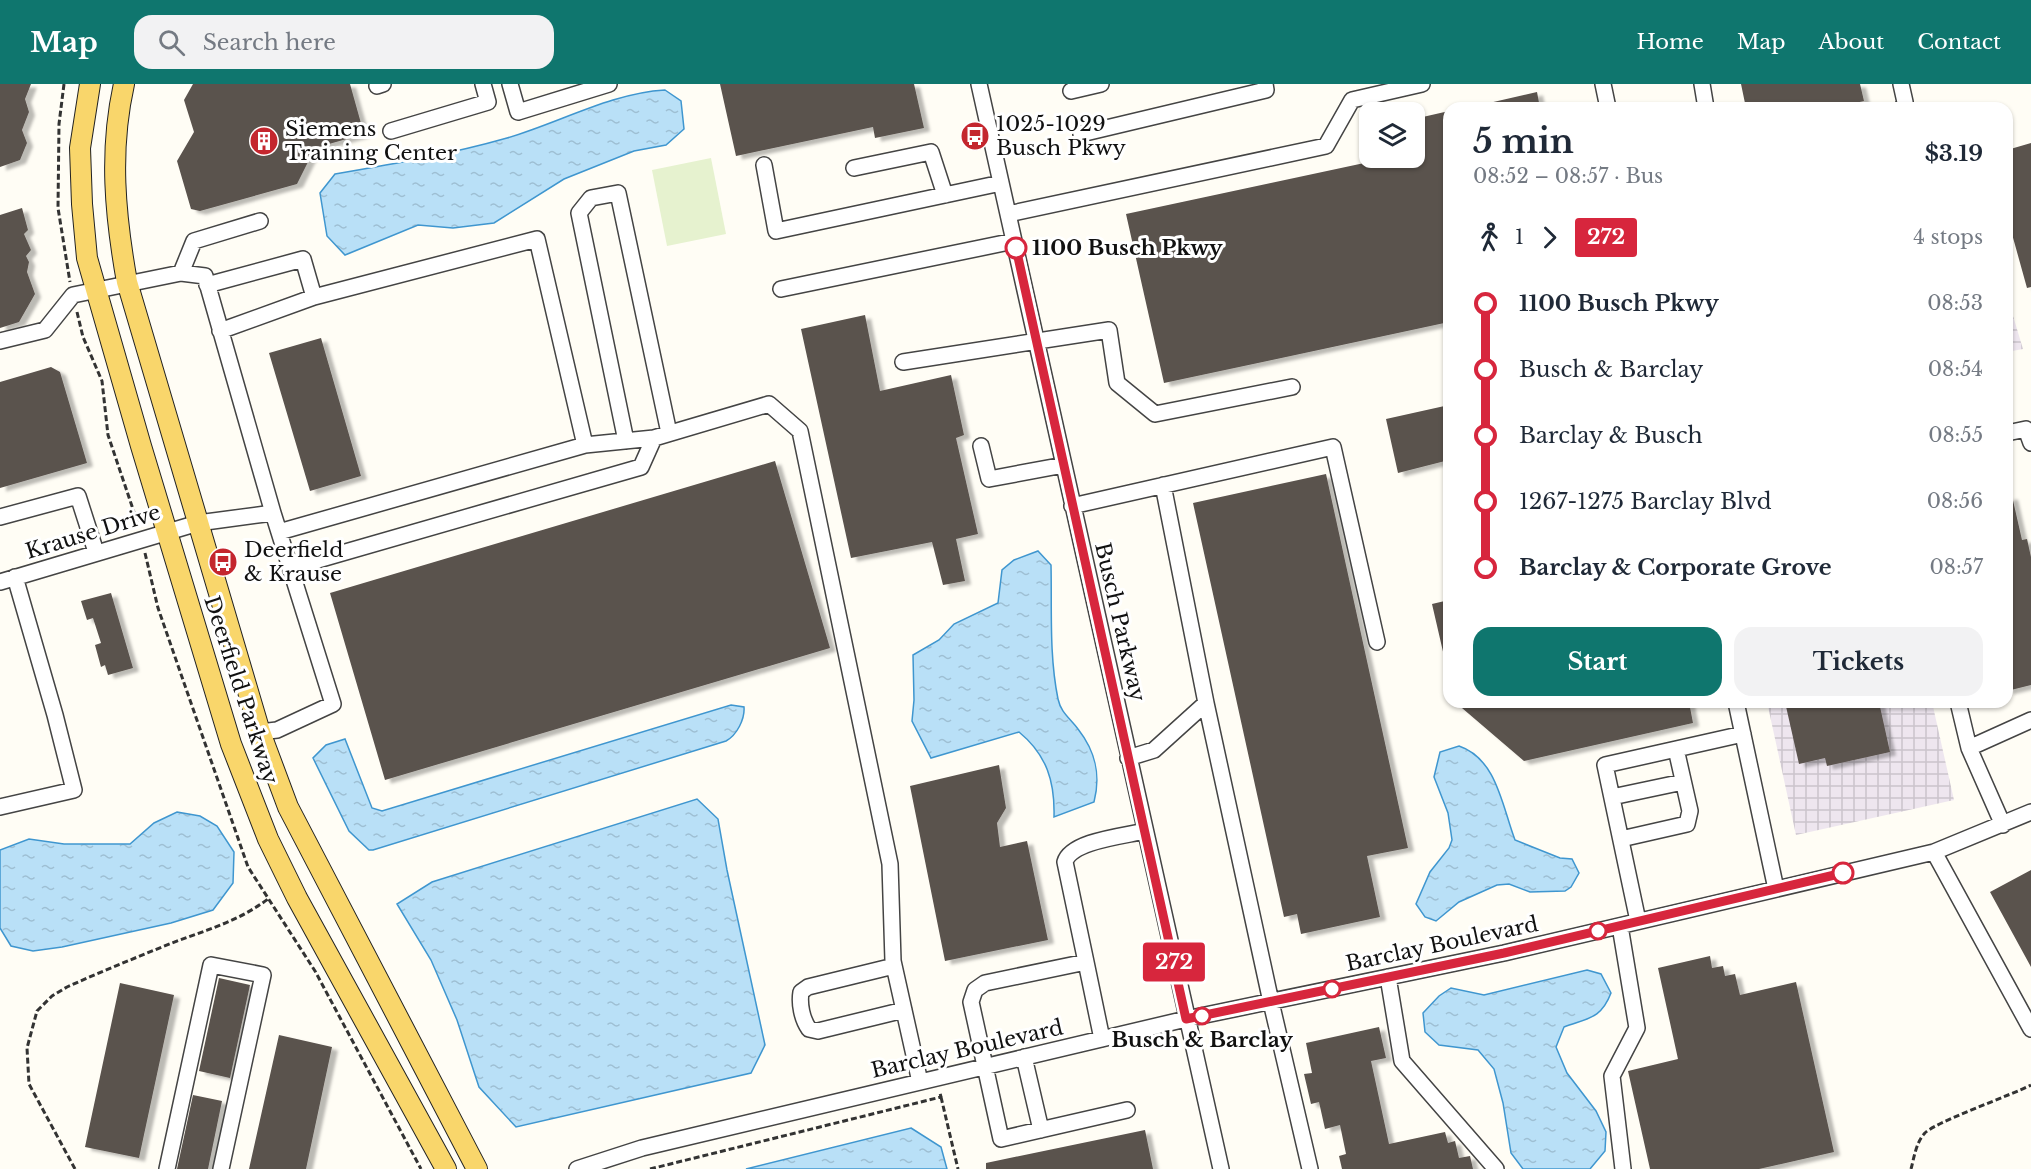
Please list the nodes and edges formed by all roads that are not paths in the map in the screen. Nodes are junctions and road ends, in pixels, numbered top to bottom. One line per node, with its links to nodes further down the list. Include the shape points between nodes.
1 (90, 84): 29 (main road, Deerfield Parkway, via 81,148 81,193)
2 (124, 84): 27 (main road, Deerfield Parkway, via 116,118 114,182)
3 (483, 84): 17 (street, via 488,102)
4 (510, 84): 5 (street, via 518,112)
5 (609, 84)
6 (979, 84): 21 (street, Busch Parkway)
7 (1101, 84): 13 (street)
8 (1265, 84): 18 (street, via 1266,90)
9 (1422, 84): 23 (street, via 1352,100 1326,146)
10 (1603, 84): 14 (street)
11 (1702, 84): 15 (street)
12 (1901, 84): 16 (street)
13 (1071, 91)
14 (1607, 102)
15 (1705, 102)
16 (1905, 102)
17 (391, 131)
18 (1081, 134)
19 (764, 165): 22 (street, via 776,231)
20 (854, 168): 22 (street, via 931,152)
21 (1001, 183): 22 (street); 23 (street, Busch Parkway)
22 (945, 195)
23 (1008, 214): 25 (street, Busch Parkway)
24 (260, 220): 26 (street, via 194,241)
25 (1014, 241): 30 (street); 34 (street, Busch Parkway)
26 (180, 273): 27 (street); 28 (street, via 205,276)
27 (126, 282): 29 (street); 48 (main road, Deerfield Parkway)
28 (207, 285): 31 (street, via 303,260); 32 (street)
29 (94, 289): 33 (street, via 73,294 45,330); 49 (main road, Deerfield Parkway)
30 (781, 289)
31 (314, 297): 32 (street); 41 (street, via 537,239)
32 (220, 331): 46 (street)
33 (0, 341)
34 (1036, 343): 35 (street); 36 (street, via 1109,330 1117,383 1155,414); 43 (street, Busch Parkway)
35 (903, 362)
36 (1292, 387)
37 (2013, 432): 40 (street, via 2026,429)
38 (661, 436): 39 (street); 39 (street, via 618,193 591,198 579,213); 52 (street, via 641,467); 77 (street, via 769,404 800,431 890,864)
39 (626, 441): 41 (street)
40 (2031, 443)
41 (585, 445): 50 (street)
42 (981, 446): 43 (street, via 989,479)
43 (1064, 465): 45 (street, Busch Parkway)
44 (1162, 485): 45 (street); 55 (street, via 1333,447); 56 (street)
45 (1072, 506): 64 (street, Busch Parkway)
46 (273, 513): 48 (street, Krause Drive); 50 (street)
47 (0, 517): 51 (street, via 78,496)
48 (198, 523): 49 (street, Krause Drive); 60 (main road, Deerfield Parkway)
49 (166, 531): 51 (street, Krause Drive); 91 (main road, Deerfield Parkway, via 231,744 268,839)
50 (279, 532): 52 (street)
51 (96, 552): 53 (street, Krause Drive)
52 (290, 568): 60 (street, via 333,704 277,730)
53 (15, 577): 54 (street, Krause Drive); 67 (street, via 74,790)
54 (0, 582)
55 (1377, 642)
56 (1206, 703): 64 (street, via 1154,750); 79 (street)
57 (1738, 708): 61 (street)
58 (1959, 708): 62 (street)
59 (2031, 720): 62 (street)
60 (260, 732): 92 (main road, Deerfield Parkway, via 288,807)
61 (1743, 734): 63 (street); 73 (street)
62 (1969, 748): 69 (street)
63 (1676, 749): 65 (street); 66 (street, via 1605,765)
64 (1128, 758): 70 (street, Busch Parkway)
65 (1683, 782): 66 (street); 71 (street, via 1690,811 1687,824)
66 (1612, 797): 71 (street)
67 (0, 807)
68 (2031, 812): 69 (street, Barclay Boulevard)
69 (2003, 825): 72 (street, Barclay Boulevard)
70 (1145, 831): 76 (street, via 1080,846 1067,855 1065,862); 81 (street, Busch Parkway)
71 (1621, 839): 74 (street)
72 (1934, 852): 73 (street, Barclay Boulevard); 82 (street)
73 (1776, 889): 74 (street, Barclay Boulevard)
74 (1638, 921): 75 (street, Barclay Boulevard)
75 (1620, 926): 78 (street, Barclay Boulevard); 97 (street, via 1637,1028 1612,1076)
76 (1086, 962): 83 (street); 85 (street, via 985,983 975,990 971,1002)
77 (894, 966): 80 (street); 80 (street, via 808,987 801,992 800,999 805,1022 809,1029 818,1031)
78 (1388, 977): 79 (street, Barclay Boulevard); 96 (street, via 1402,1060)
79 (1271, 1002): 81 (street, Barclay Boulevard); 95 (street)
80 (904, 1010): 86 (street)
81 (1186, 1019): 83 (street, Barclay Boulevard); 94 (street, Busch Parkway)
82 (2031, 1029)
83 (1102, 1039): 84 (street, Barclay Boulevard)
84 (1024, 1057): 85 (street, Barclay Boulevard); 88 (street)
85 (985, 1066): 86 (street, Barclay Boulevard); 88 (street, via 1001,1139)
86 (920, 1082): 93 (street, Barclay Boulevard, via 642,1148)
87 (1127, 1110): 88 (street)
88 (1041, 1130)
89 (167, 1169): 90 (street, via 211,966 263,975)
90 (220, 1169)
91 (446, 1169)
92 (477, 1169)
93 (577, 1169)
94 (1221, 1169)
95 (1310, 1169)
96 (1496, 1169)
97 (1623, 1169)

